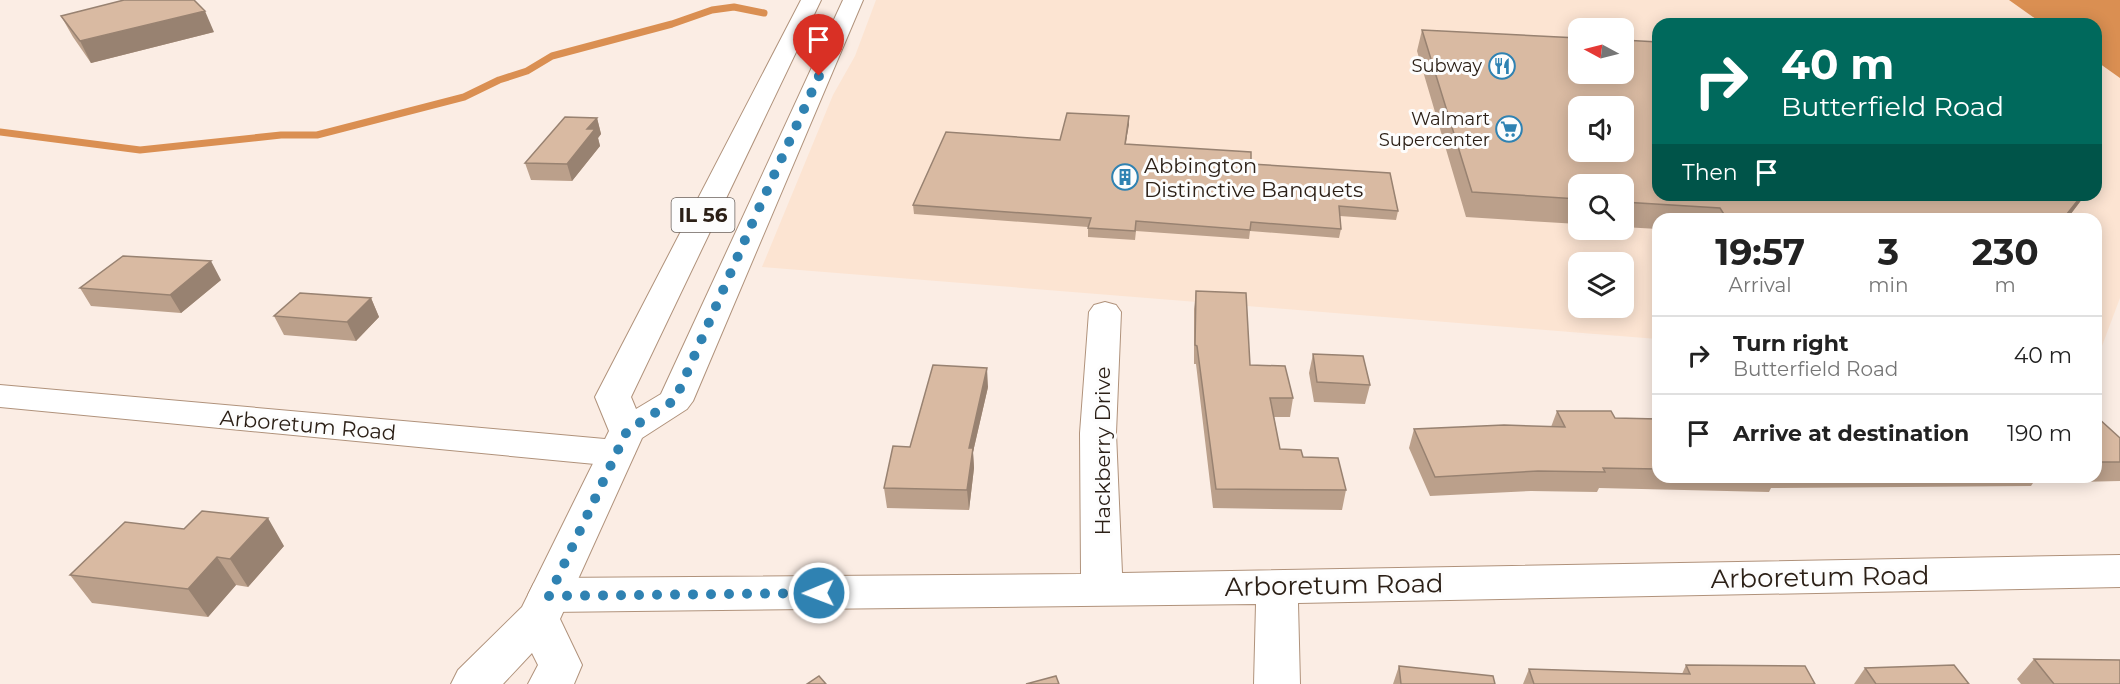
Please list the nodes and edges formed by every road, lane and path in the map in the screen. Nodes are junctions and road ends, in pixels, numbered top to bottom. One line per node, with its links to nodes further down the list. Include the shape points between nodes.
1 (811, 0): 5 (main road, IL 56, via 613,397)
2 (854, 0): 5 (main road, IL 56, via 675,400)
3 (1105, 312): 8 (main road, Hackberry Drive, via 1098,433)
4 (0, 396): 5 (main road, Arboretum Road)
5 (622, 442): 9 (main road)
6 (2120, 571): 7 (main road, Arboretum Road)
7 (1277, 586): 8 (main road, Arboretum Road); 12 (main road)
8 (1102, 590): 9 (main road, Arboretum Road)
9 (544, 607): 10 (main road); 11 (main road, via 560,665)
10 (474, 684)
11 (551, 684)
12 (1277, 684)

